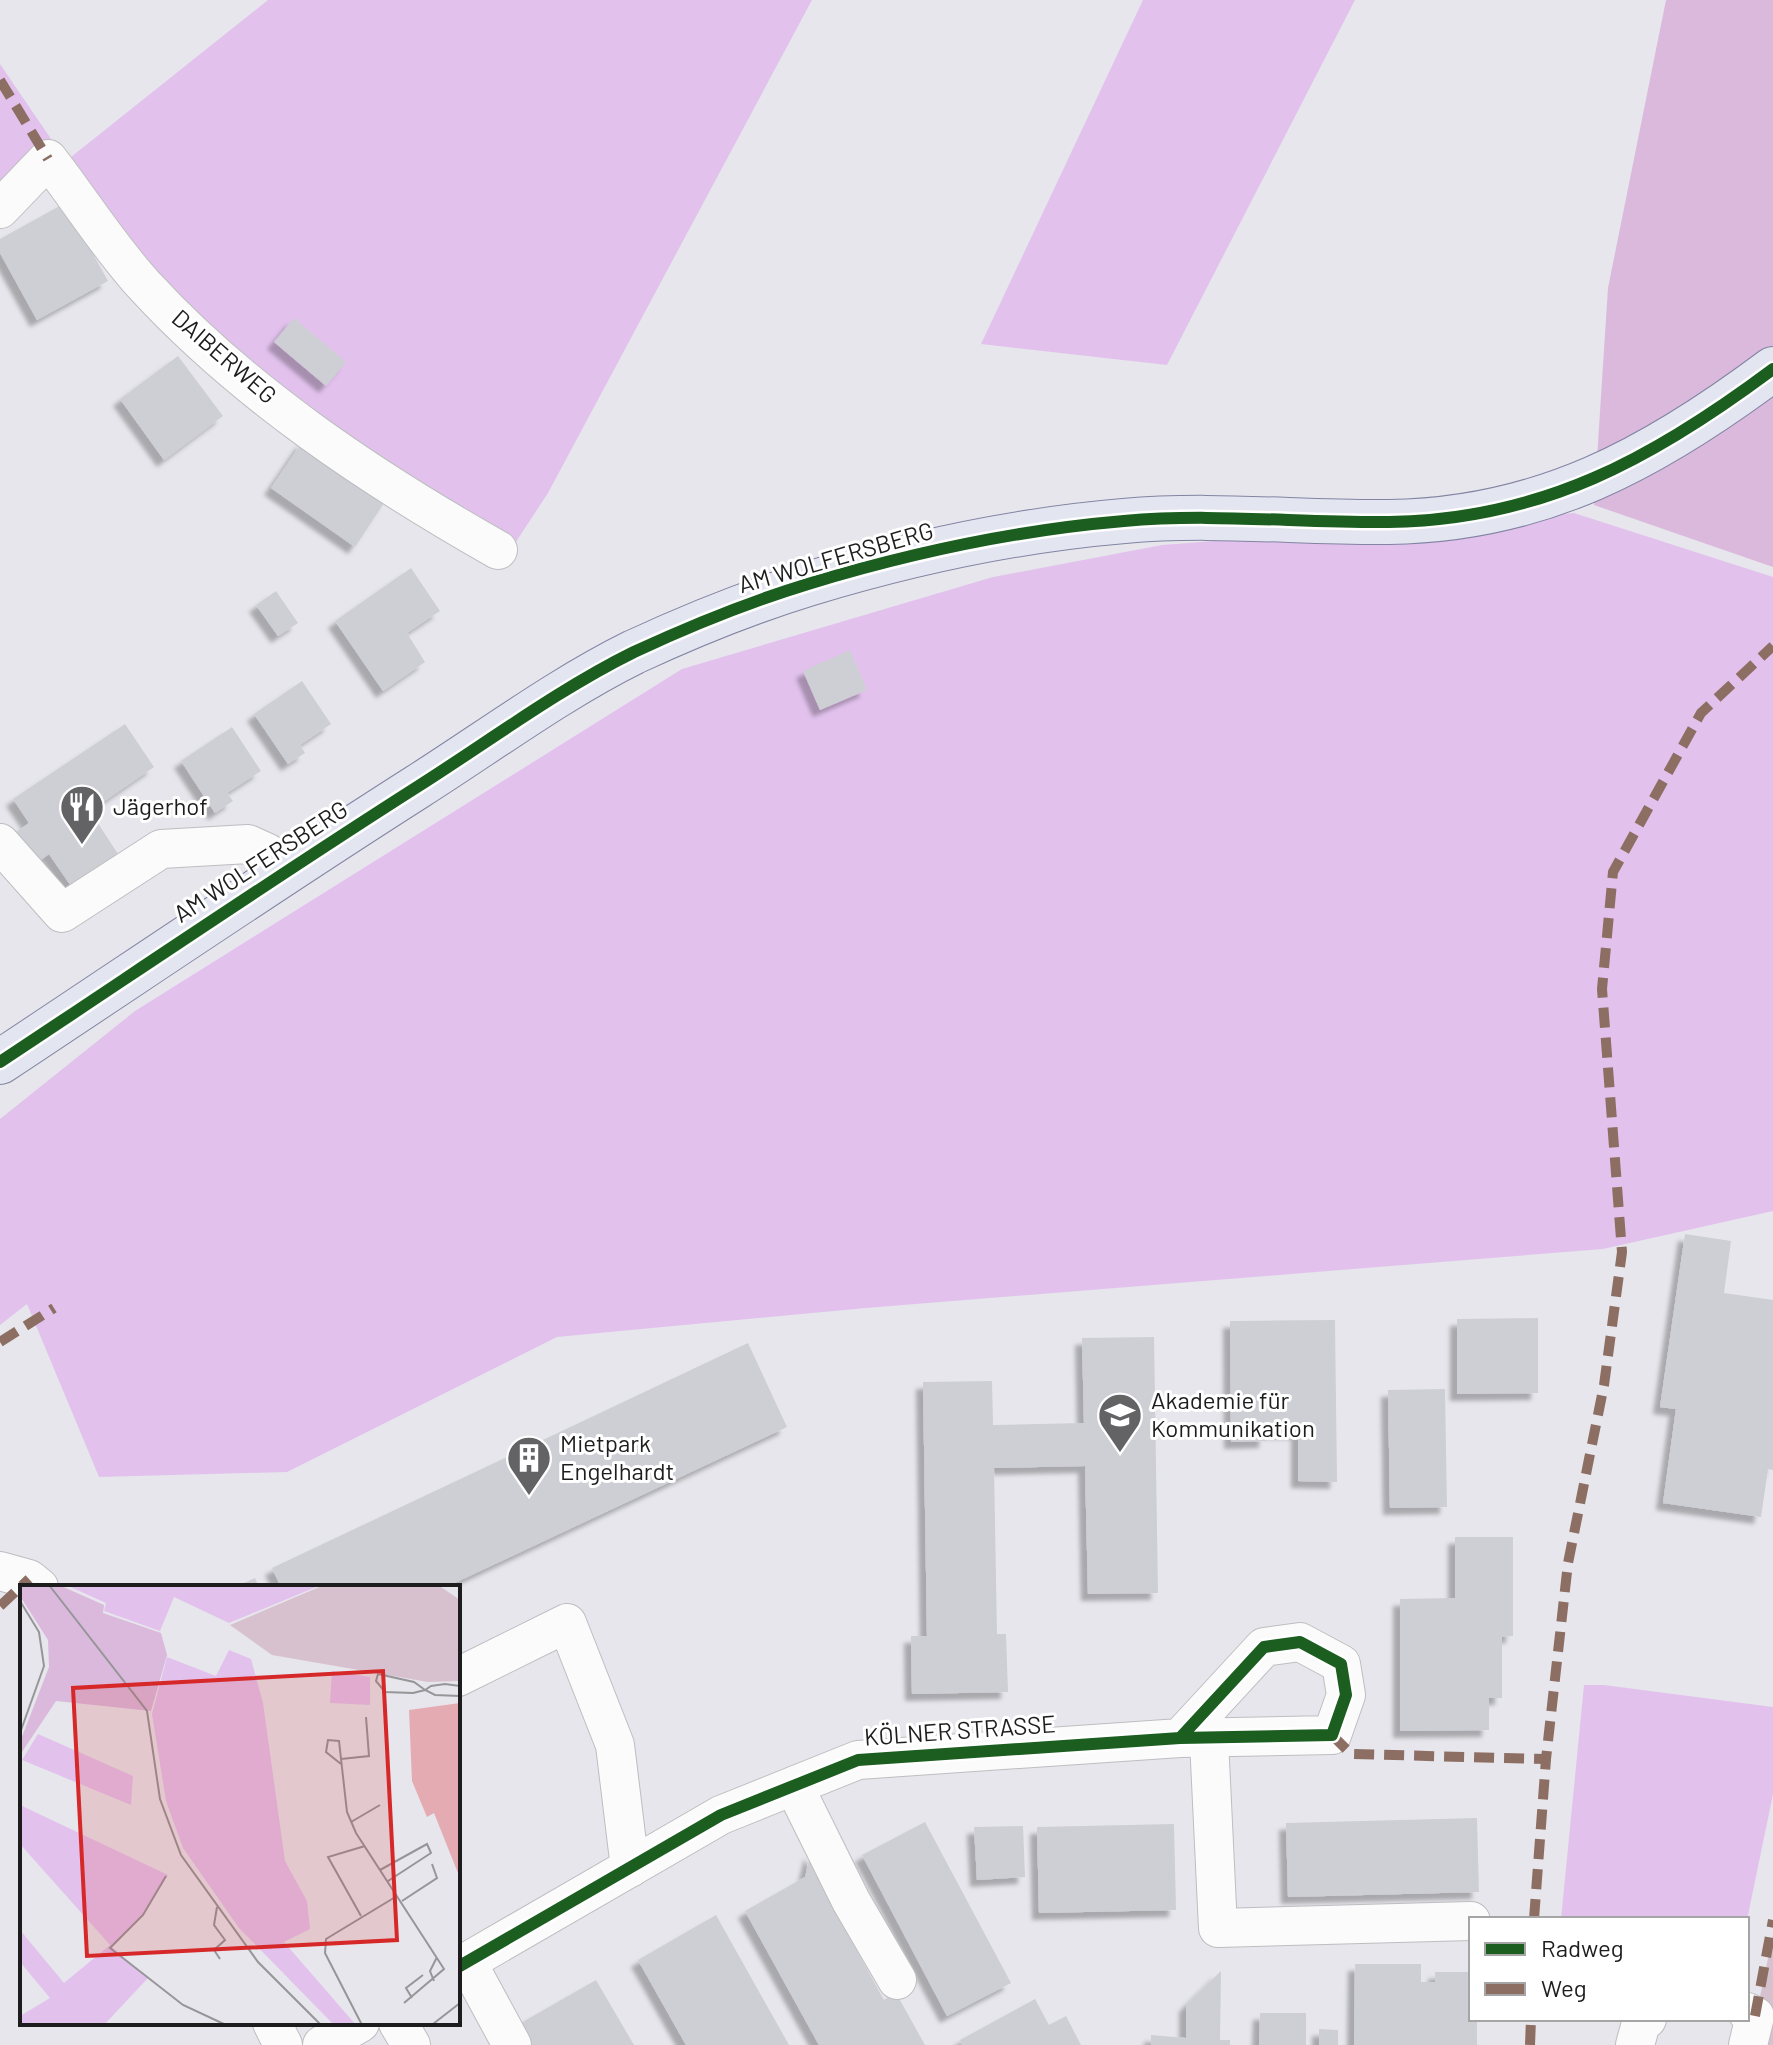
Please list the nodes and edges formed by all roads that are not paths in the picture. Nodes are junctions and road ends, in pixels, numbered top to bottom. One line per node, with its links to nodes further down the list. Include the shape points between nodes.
1 (0, 209): 3 (street, DAIBERWEG, via 48,159 143,284 249,385 426,509)
2 (1773, 369): 5 (main road, AM WOLFERSBERG, via 1657,450 1591,481 1454,518 1125,520 904,556 801,586 631,654)
3 (498, 550)
4 (0, 843): 5 (street, via 62,913 161,849 248,844 268,853)
5 (281, 874): 6 (main road, AM WOLFERSBERG)
6 (0, 1062)
7 (0, 1571): 8 (street)
8 (36, 1585)
9 (460, 1676): 11 (street, via 567,1623 615,1745)
10 (794, 1786): 11 (street, KÖLNER STRASSE, via 721,1815); 12 (street, KÖLNER STRASSE, via 858,1760 1195,1739 1218,1928); 14 (street)
11 (630, 1868): 13 (street, KÖLNER STRASSE)
12 (1469, 1921)
13 (462, 1964): 22 (street)
14 (897, 1980)
15 (1644, 2021): 23 (street)
16 (273, 2025): 19 (street)
17 (357, 2025): 20 (street)
18 (399, 2025): 21 (street)
19 (283, 2045)
20 (322, 2045)
21 (411, 2045)
22 (512, 2045)
23 (1635, 2045)

